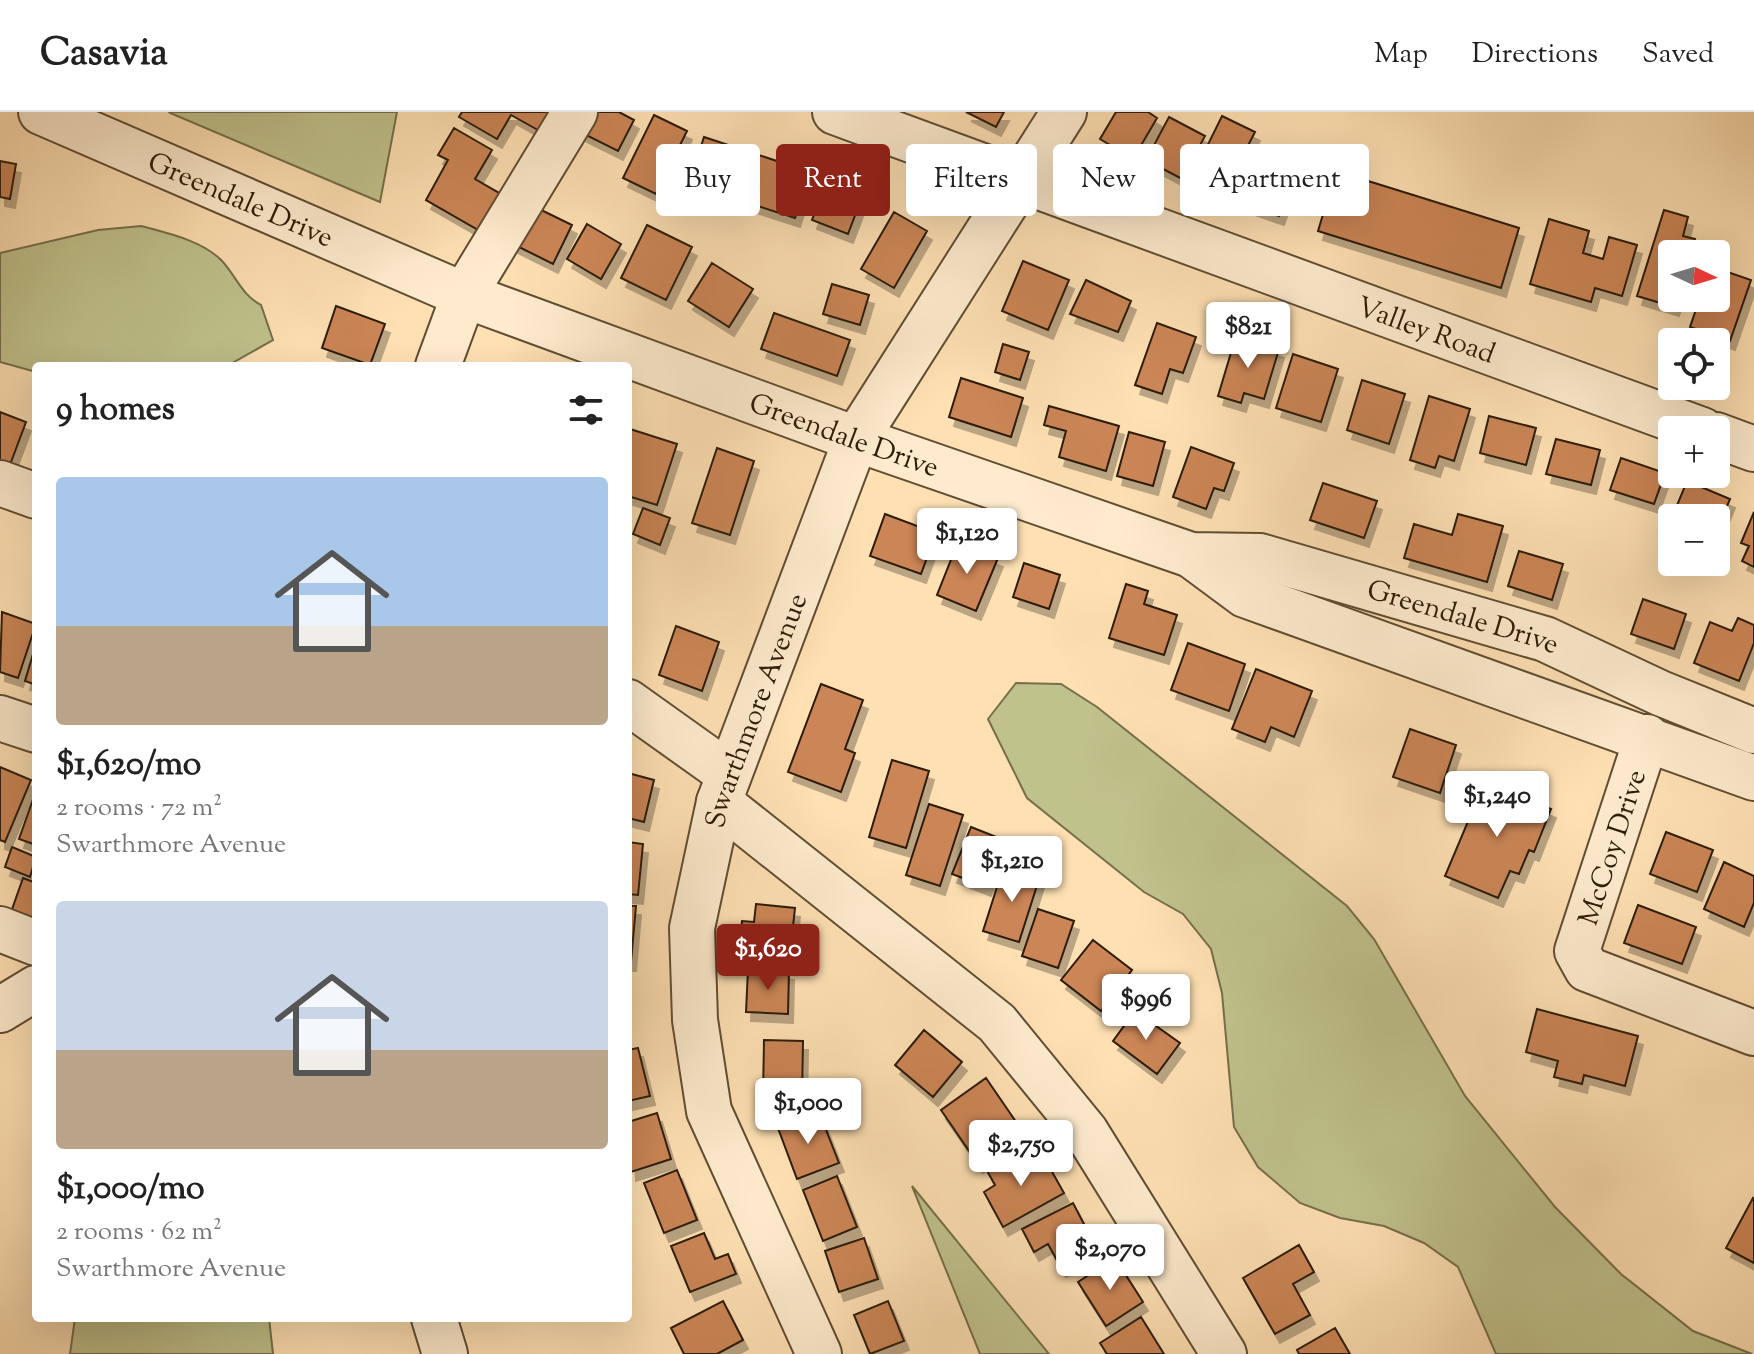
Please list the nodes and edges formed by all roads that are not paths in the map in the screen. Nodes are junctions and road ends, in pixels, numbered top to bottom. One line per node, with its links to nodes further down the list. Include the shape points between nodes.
1 (41, 112): 9 (street, Greendale Drive)
2 (575, 112): 9 (street)
3 (835, 112): 5 (street, Valley Road)
4 (1064, 112): 6 (street, Swarthmore Avenue)
5 (922, 144)
6 (1037, 154)
7 (1037, 186): 11 (street, Valley Road)
8 (997, 216): 12 (street, Swarthmore Avenue)
9 (464, 295): 10 (street); 12 (street, Greendale Drive)
10 (439, 362)
11 (1664, 416)
12 (856, 439): 17 (street, Greendale Drive); 24 (street, Swarthmore Avenue)
13 (1730, 440): 14 (street)
14 (1754, 449)
15 (0, 483): 16 (street)
16 (32, 495)
17 (1191, 555): 21 (street, Greendale Drive, via 1260,556 1545,639); 22 (street, via 1245,595)
18 (632, 706): 24 (street)
19 (0, 718): 20 (street)
20 (32, 729)
21 (1754, 731)
22 (1647, 737): 23 (street); 29 (street, McCoy Drive, via 1577,951 1587,969)
23 (1754, 778)
24 (724, 788): 32 (street, Swarthmore Avenue, via 692,928 695,1020 709,1111); 33 (street, via 997,1023 1086,1132)
25 (0, 929): 26 (street)
26 (32, 941)
27 (32, 990): 28 (street)
28 (0, 1010)
29 (1754, 1033)
30 (435, 1322): 31 (street)
31 (445, 1354)
32 (819, 1354)
33 (1224, 1354)

